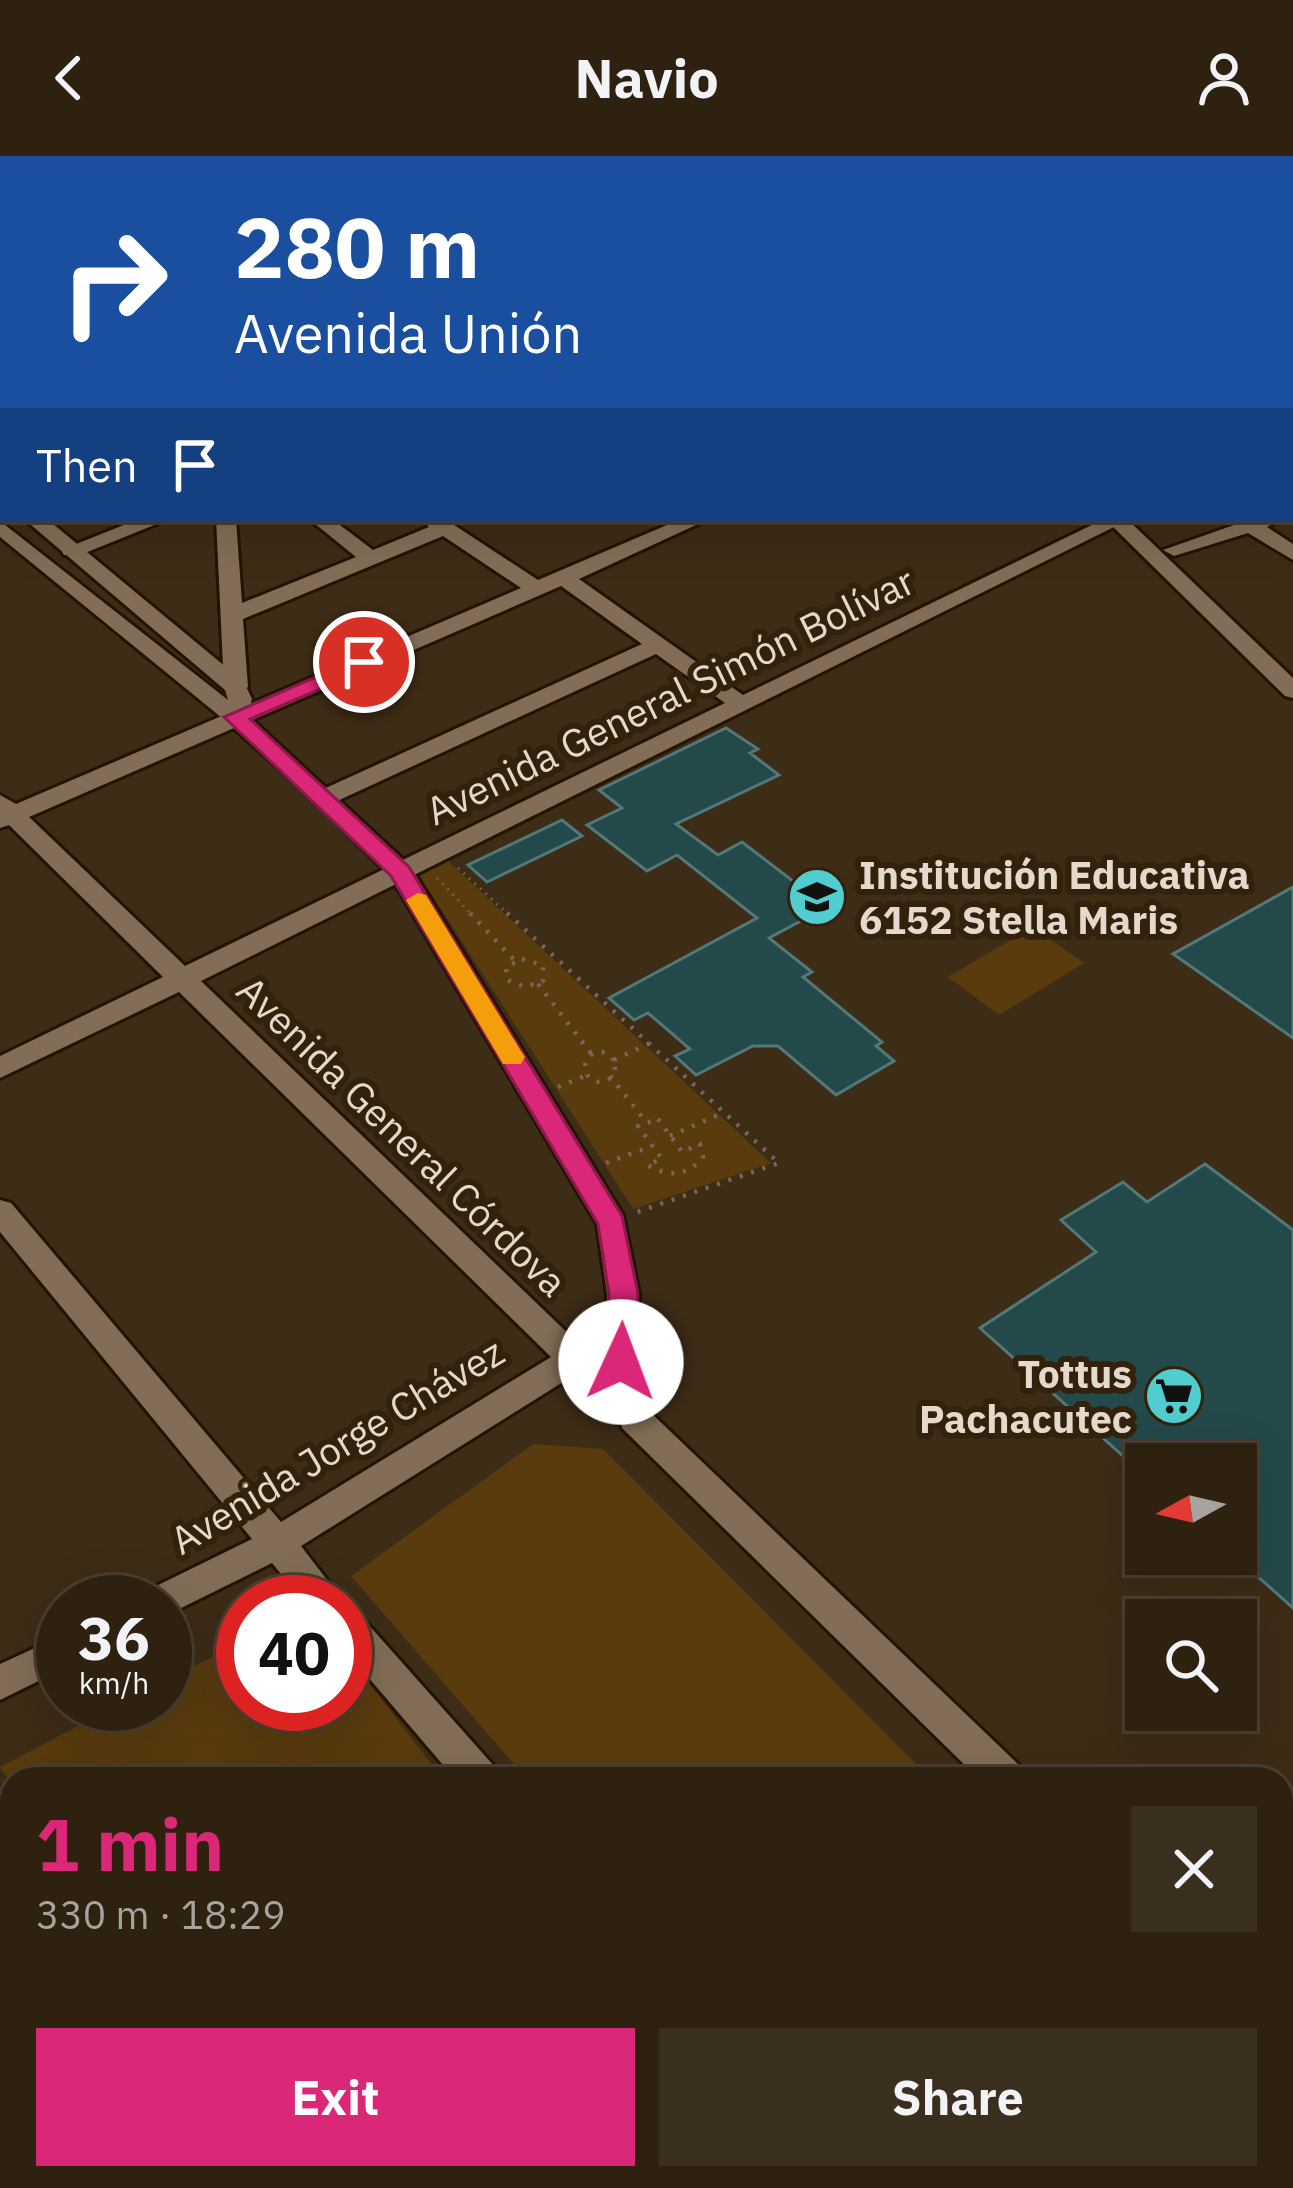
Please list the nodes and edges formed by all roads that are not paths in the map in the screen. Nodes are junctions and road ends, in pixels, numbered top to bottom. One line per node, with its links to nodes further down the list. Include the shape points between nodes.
1 (38, 522): 14 (street)
2 (151, 522): 14 (street)
3 (323, 522): 17 (street)
4 (635, 522): 13 (street)
5 (692, 522): 13 (street)
6 (1120, 522): 25 (street, Avenida General Simón Bolívar)
7 (1126, 522): 24 (street)
8 (1127, 522): 15 (street)
9 (1262, 522): 15 (street); 16 (street)
10 (437, 523): 17 (street); 19 (street)
11 (227, 525): 20 (street)
12 (0, 527): 26 (street)
13 (659, 536): 18 (street)
14 (72, 550): 23 (street)
15 (1174, 550): 22 (street)
16 (1293, 554)
17 (371, 558): 20 (street)
18 (564, 578): 19 (street); 21 (street)
19 (537, 589): 26 (street)
20 (235, 614): 23 (street)
21 (658, 645): 25 (street); 27 (street)
22 (1293, 665)
23 (236, 687): 26 (street)
24 (1293, 691)
25 (742, 705): 29 (street, Avenida General Simón Bolívar)
26 (235, 717): 27 (street); 28 (street)
27 (326, 797): 29 (street)
28 (4, 812): 30 (street, Avenida General Córdova)
29 (414, 870): 30 (street, Avenida General Simón Bolívar); 33 (street, via 612,1223)
30 (180, 980): 31 (street, Avenida General Simón Bolívar); 34 (street, Avenida General Córdova)
31 (0, 1068)
32 (0, 1211): 36 (street)
33 (621, 1330): 34 (street, Avenida Jorge Chávez); 35 (street)
34 (571, 1358): 35 (street, Avenida General Córdova); 36 (street, Avenida Jorge Chávez)
35 (634, 1418): 43 (street, Avenida General Córdova)
36 (275, 1544): 37 (street); 38 (street, Avenida Jorge Chávez)
37 (302, 1575)
38 (192, 1586)
39 (372, 1655): 42 (street)
40 (36, 1665): 41 (street)
41 (0, 1683)
42 (470, 1767)
43 (994, 1767)

